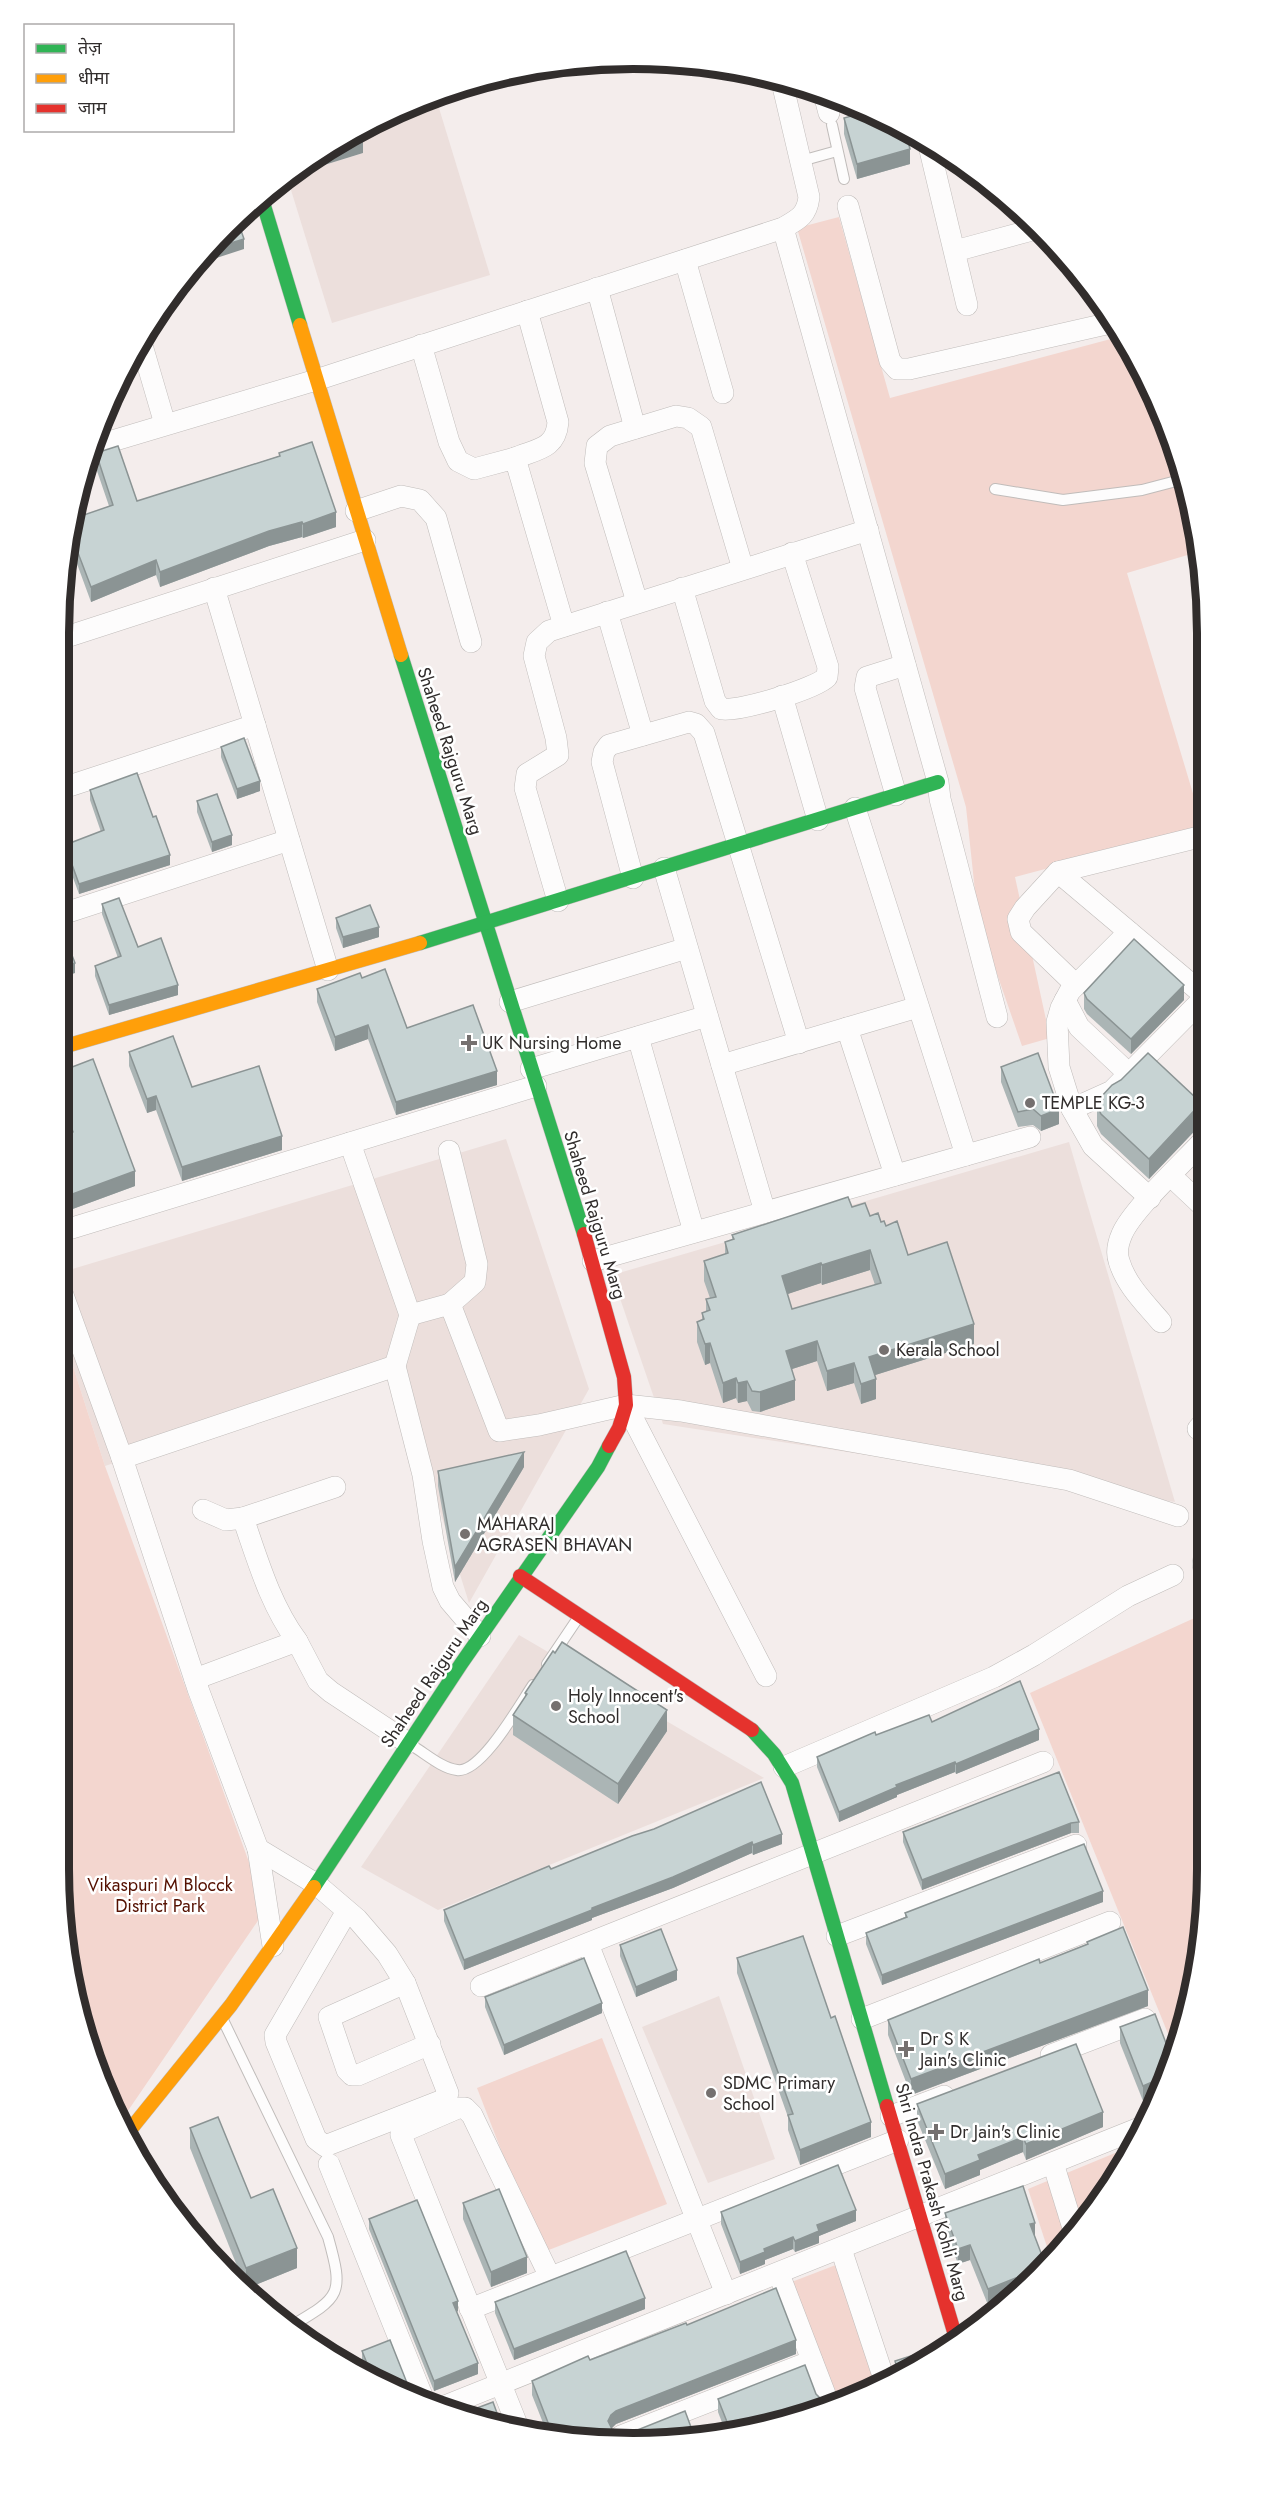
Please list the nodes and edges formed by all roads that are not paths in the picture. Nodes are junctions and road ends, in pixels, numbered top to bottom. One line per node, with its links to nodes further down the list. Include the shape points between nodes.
1 (784, 89): 5 (street)
2 (828, 111): 3 (lane)
3 (837, 151): 5 (lane); 6 (lane)
4 (931, 155): 11 (street)
5 (801, 161): 9 (street, via 808,211)
6 (844, 178)
7 (848, 206): 16 (street, via 890,362 897,369)
8 (264, 207): 19 (street, Shaheed Rajguru Marg)
9 (783, 228): 12 (street); 28 (street)
10 (1029, 231): 11 (street)
11 (955, 251): 14 (street)
12 (685, 260): 13 (street); 20 (street)
13 (597, 288): 15 (street); 22 (street)
14 (968, 305)
15 (527, 311): 17 (street); 24 (street, via 558,422 557,436 550,444)
16 (1105, 324)
17 (421, 345): 19 (street); 24 (street, via 458,461 474,469)
18 (144, 353): 21 (street)
19 (316, 380): 21 (street); 27 (street, Shaheed Rajguru Marg)
20 (723, 393)
21 (165, 424): 23 (street)
22 (636, 428): 31 (street, via 676,416 688,418 701,427); 34 (street, via 610,436 597,446 596,463)
23 (102, 444)
24 (515, 458): 36 (street)
25 (1176, 481): 26 (lane, via 1142,490 1064,500)
26 (995, 489)
27 (356, 511): 29 (street, Shaheed Rajguru Marg); 38 (street, via 401,496 420,500 436,518)
28 (868, 530): 30 (street); 39 (street)
29 (364, 540): 32 (street); 56 (street, Shaheed Rajguru Marg)
30 (792, 553): 31 (street); 40 (street, via 828,667 827,677 821,683)
31 (743, 569): 33 (street)
32 (214, 588): 37 (street); 41 (street)
33 (682, 588): 34 (street); 40 (street, via 721,710 731,711)
34 (637, 602): 35 (street)
35 (607, 612): 36 (street); 42 (street)
36 (564, 626): 54 (street, via 549,631 537,642 534,656 558,755 527,774 525,788)
37 (69, 636)
38 (471, 642)
39 (905, 665): 43 (street); 45 (street, via 867,677 865,688)
40 (783, 696): 47 (street)
41 (255, 725): 44 (street); 49 (street)
42 (643, 735): 50 (street, via 689,722 704,733); 53 (street, via 609,745 602,762)
43 (938, 782): 45 (street); 66 (street)
44 (69, 786)
45 (896, 795): 46 (street)
46 (855, 808): 47 (street); 64 (street)
47 (818, 820): 50 (street)
48 (1197, 837): 52 (street)
49 (289, 840): 55 (street); 59 (street)
50 (736, 845): 51 (street); 69 (street)
51 (664, 868): 53 (street); 58 (street)
52 (1058, 872): 57 (street); 61 (street, via 1018,919 1021,932)
53 (633, 878): 54 (street)
54 (558, 901): 56 (street)
55 (69, 912)
56 (486, 924): 59 (street); 62 (street, Shaheed Rajguru Marg)
57 (1129, 932): 60 (street); 61 (street)
58 (687, 948): 62 (street); 65 (street)
59 (328, 970): 70 (street)
60 (1197, 991)
61 (1071, 992): 74 (street, via 1079,1028); 76 (street, via 1057,1022 1059,1067)
62 (510, 1002): 75 (street, Shaheed Rajguru Marg)
63 (1197, 1004): 71 (street)
64 (918, 1007): 67 (street); 81 (street)
65 (707, 1016): 68 (street); 72 (street)
66 (997, 1017)
67 (847, 1028): 69 (street); 82 (street)
68 (638, 1037): 75 (street); 88 (street)
69 (799, 1043): 72 (street)
70 (69, 1045)
71 (1147, 1055): 73 (street); 74 (street)
72 (722, 1065): 86 (street)
73 (1163, 1070)
74 (1128, 1073): 76 (street, via 1112,1091)
75 (534, 1077): 78 (street); 89 (street, Shaheed Rajguru Marg)
76 (1072, 1109): 84 (street, via 1093,1146)
77 (1030, 1137): 81 (street)
78 (350, 1143): 87 (street); 92 (street)
79 (1197, 1148): 83 (street)
80 (449, 1151): 90 (street, via 477,1264 475,1282)
81 (966, 1155): 82 (street)
82 (895, 1175): 86 (street)
83 (1171, 1176): 84 (street); 85 (street)
84 (1150, 1198): 93 (street, via 1122,1232 1117,1250 1132,1288)
85 (1197, 1200)
86 (765, 1212): 88 (street)
87 (69, 1229)
88 (694, 1232): 89 (street)
89 (593, 1261): 95 (street, Shaheed Rajguru Marg, via 624,1377)
90 (450, 1304): 92 (street); 95 (street, via 499,1431)
91 (69, 1312): 96 (street)
92 (410, 1315): 94 (street)
93 (1161, 1322)
94 (395, 1366): 96 (street); 104 (street, via 423,1476 443,1587)
95 (626, 1405): 99 (street, via 848,1439 1069,1480); 102 (street, Shaheed Rajguru Marg, via 619,1428 598,1467); 106 (street)
96 (122, 1458): 107 (street)
97 (335, 1487): 100 (street)
98 (203, 1510): 100 (street, via 226,1520)
99 (1178, 1516)
100 (243, 1518): 105 (street, via 270,1595)
101 (1173, 1575): 110 (street, via 1128,1596 994,1677)
102 (520, 1576): 103 (street); 104 (street, Shaheed Rajguru Marg)
103 (580, 1616): 108 (lane, via 490,1748 472,1766 459,1771 447,1767); 110 (street, via 751,1729 773,1751)
104 (480, 1636): 108 (street, Shaheed Rajguru Marg)
105 (297, 1641): 107 (street); 108 (street, via 318,1680 331,1692)
106 (766, 1676)
107 (195, 1679): 112 (street)
108 (408, 1743): 114 (street, Shaheed Rajguru Marg)
109 (1043, 1762): 113 (street)
110 (788, 1775): 113 (street, Shri Indra Prakash Kohli Marg)
111 (1076, 1845): 117 (street)
112 (258, 1849): 114 (street); 119 (street)
113 (813, 1854): 117 (street, Shri Indra Prakash Kohli Marg); 118 (street)
114 (316, 1884): 115 (street); 119 (street, Shaheed Rajguru Marg)
115 (347, 1911): 120 (street, via 373,1936); 125 (street, via 275,2035 316,2139 325,2146 443,2100 448,2093)
116 (1110, 1922): 124 (street)
117 (837, 1936): 124 (street, Shri Indra Prakash Kohli Marg)
118 (588, 1944): 121 (street); 135 (street)
119 (273, 1946): 122 (street, Shaheed Rajguru Marg)
120 (405, 1983): 125 (street); 125 (street, via 329,2017 348,2070 358,2075)
121 (481, 1986)
122 (221, 2017): 129 (street, Shaheed Rajguru Marg); 142 (lane, via 328,2237 338,2272 335,2292 326,2305)
123 (1149, 2018): 126 (street)
124 (862, 2019): 128 (street, Shri Indra Prakash Kohli Marg)
125 (430, 2044)
126 (1028, 2064)
127 (961, 2089): 128 (street)
128 (891, 2116): 131 (street, Shri Indra Prakash Kohli Marg)
129 (132, 2127)
130 (1132, 2131): 132 (street)
131 (898, 2140): 134 (street, Shri Indra Prakash Kohli Marg); 135 (street)
132 (1053, 2163): 134 (street); 136 (street)
133 (329, 2164): 147 (street)
134 (921, 2216): 137 (street); 143 (street, Shri Indra Prakash Kohli Marg)
135 (695, 2220): 139 (street); 140 (street)
136 (1071, 2223)
137 (841, 2248): 138 (street); 145 (street)
138 (779, 2274): 140 (street); 144 (street)
139 (550, 2277): 141 (street); 141 (street, via 472,2115 465,2108 458,2108 401,2135)
140 (726, 2294): 146 (street)
141 (470, 2308): 146 (street)
142 (297, 2321)
143 (955, 2331)
144 (812, 2361): 148 (street); 151 (street)
145 (883, 2375)
146 (500, 2383): 149 (street); 150 (street)
147 (420, 2391)
148 (827, 2398)
149 (452, 2403)
150 (515, 2420)
151 (629, 2433)

